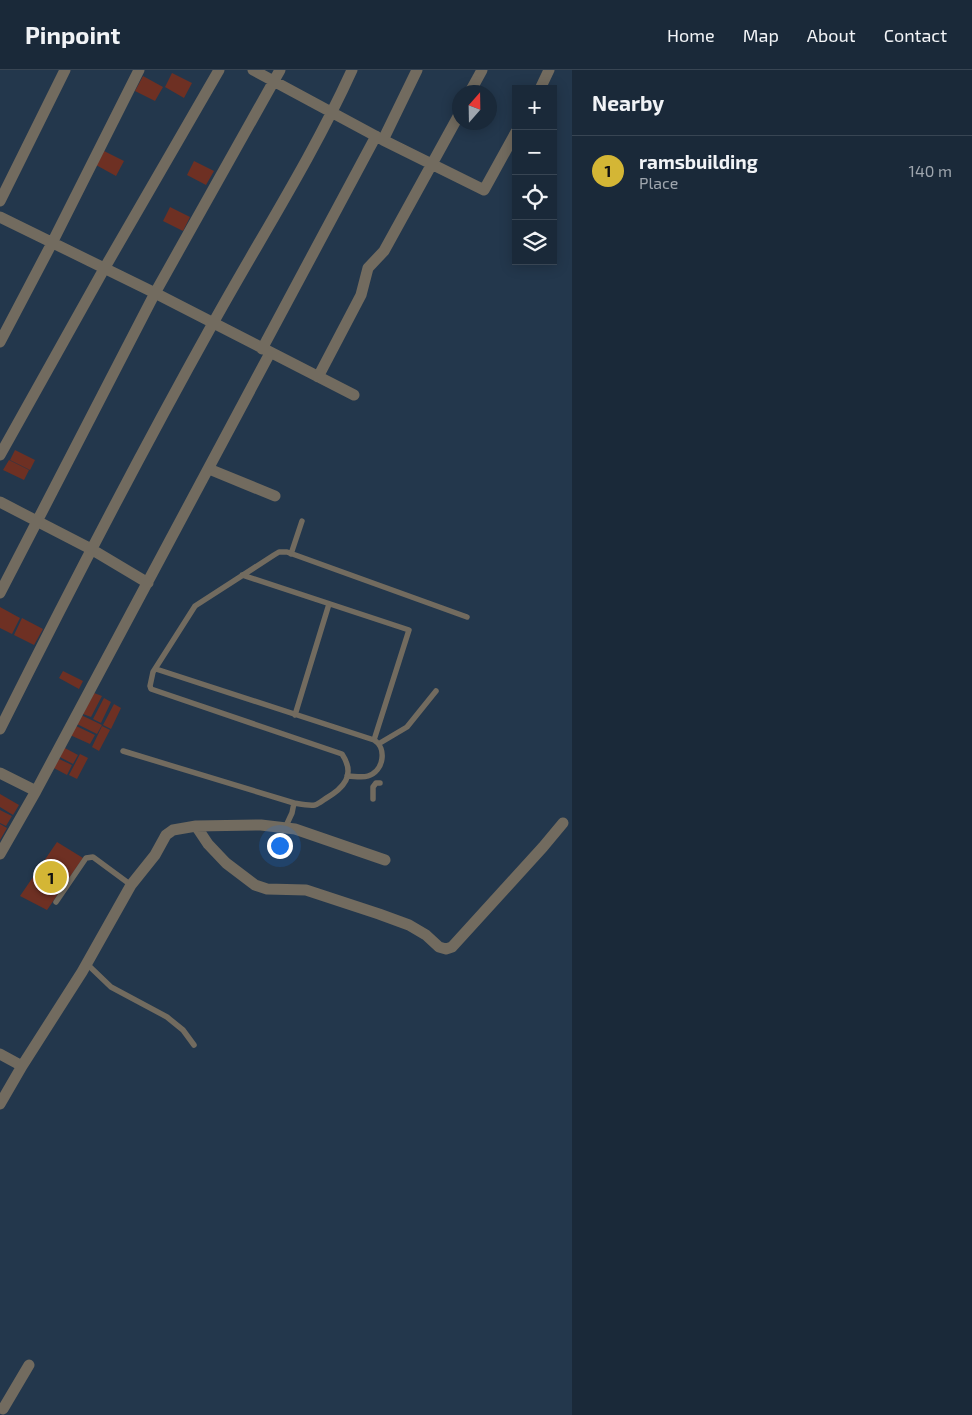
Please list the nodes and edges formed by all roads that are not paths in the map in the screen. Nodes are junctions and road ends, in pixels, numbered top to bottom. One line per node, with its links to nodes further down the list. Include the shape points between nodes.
1 (65, 70): 18 (street)
2 (139, 70): 20 (street)
3 (219, 70): 21 (street)
4 (252, 70): 10 (street)
5 (280, 70): 10 (street)
6 (352, 70): 13 (street)
7 (417, 70): 15 (street)
8 (482, 70): 11 (street)
9 (549, 70): 12 (street)
10 (274, 82): 13 (street); 22 (street)
11 (474, 85)
12 (542, 85)
13 (333, 113): 15 (street); 23 (street)
14 (452, 128): 17 (street)
15 (380, 138): 17 (street); 25 (street)
16 (512, 139): 17 (street, via 484,190)
17 (432, 164): 26 (street, via 384,251 368,268 361,295)
18 (0, 201)
19 (0, 217): 20 (street)
20 (52, 243): 21 (street); 24 (street)
21 (104, 269): 22 (street); 28 (street)
22 (154, 293): 23 (street); 33 (street)
23 (212, 324): 25 (street); 34 (street)
24 (0, 342)
25 (266, 351): 26 (street); 29 (street)
26 (318, 377): 27 (street)
27 (354, 396)
28 (0, 455)
29 (209, 469): 30 (street); 37 (street)
30 (275, 496)
31 (0, 502): 33 (street)
32 (302, 521): 35 (lane)
33 (37, 522): 34 (street); 38 (street)
34 (91, 549): 37 (street); 44 (street)
35 (291, 554): 36 (lane, via 279,552); 40 (lane)
36 (242, 575): 39 (lane); 41 (lane, via 194,606)
37 (148, 584): 52 (street)
38 (0, 593)
39 (329, 604): 43 (lane); 45 (lane, via 408,630)
40 (467, 616)
41 (156, 669): 43 (lane); 48 (lane, via 150,681 151,689 342,754 347,761)
42 (436, 691): 45 (lane, via 407,727)
43 (295, 715): 45 (lane)
44 (0, 729)
45 (377, 742): 49 (lane, via 383,751 382,761 377,769)
46 (123, 751): 54 (lane)
47 (0, 773): 52 (street)
48 (347, 776): 49 (lane); 54 (lane, via 342,787 315,805)
49 (363, 776): 51 (lane)
50 (380, 783): 51 (lane)
51 (373, 787): 53 (lane)
52 (36, 791): 58 (street)
53 (373, 799)
54 (294, 804): 57 (lane)
55 (562, 823): 56 (street, via 452,947 446,949 410,926 379,914 306,890 266,889 255,885 208,844)
56 (196, 826): 57 (street); 60 (street, via 173,830 166,835)
57 (285, 828): 59 (street)
58 (0, 854)
59 (385, 860)
60 (131, 886): 61 (lane, via 89,856); 62 (street)
61 (56, 902)
62 (87, 964): 63 (lane, via 111,986 167,1017); 65 (street)
63 (194, 1045)
64 (0, 1054): 65 (street)
65 (22, 1066): 66 (street)
66 (0, 1104)
67 (29, 1365): 68 (street)
68 (1, 1409)

